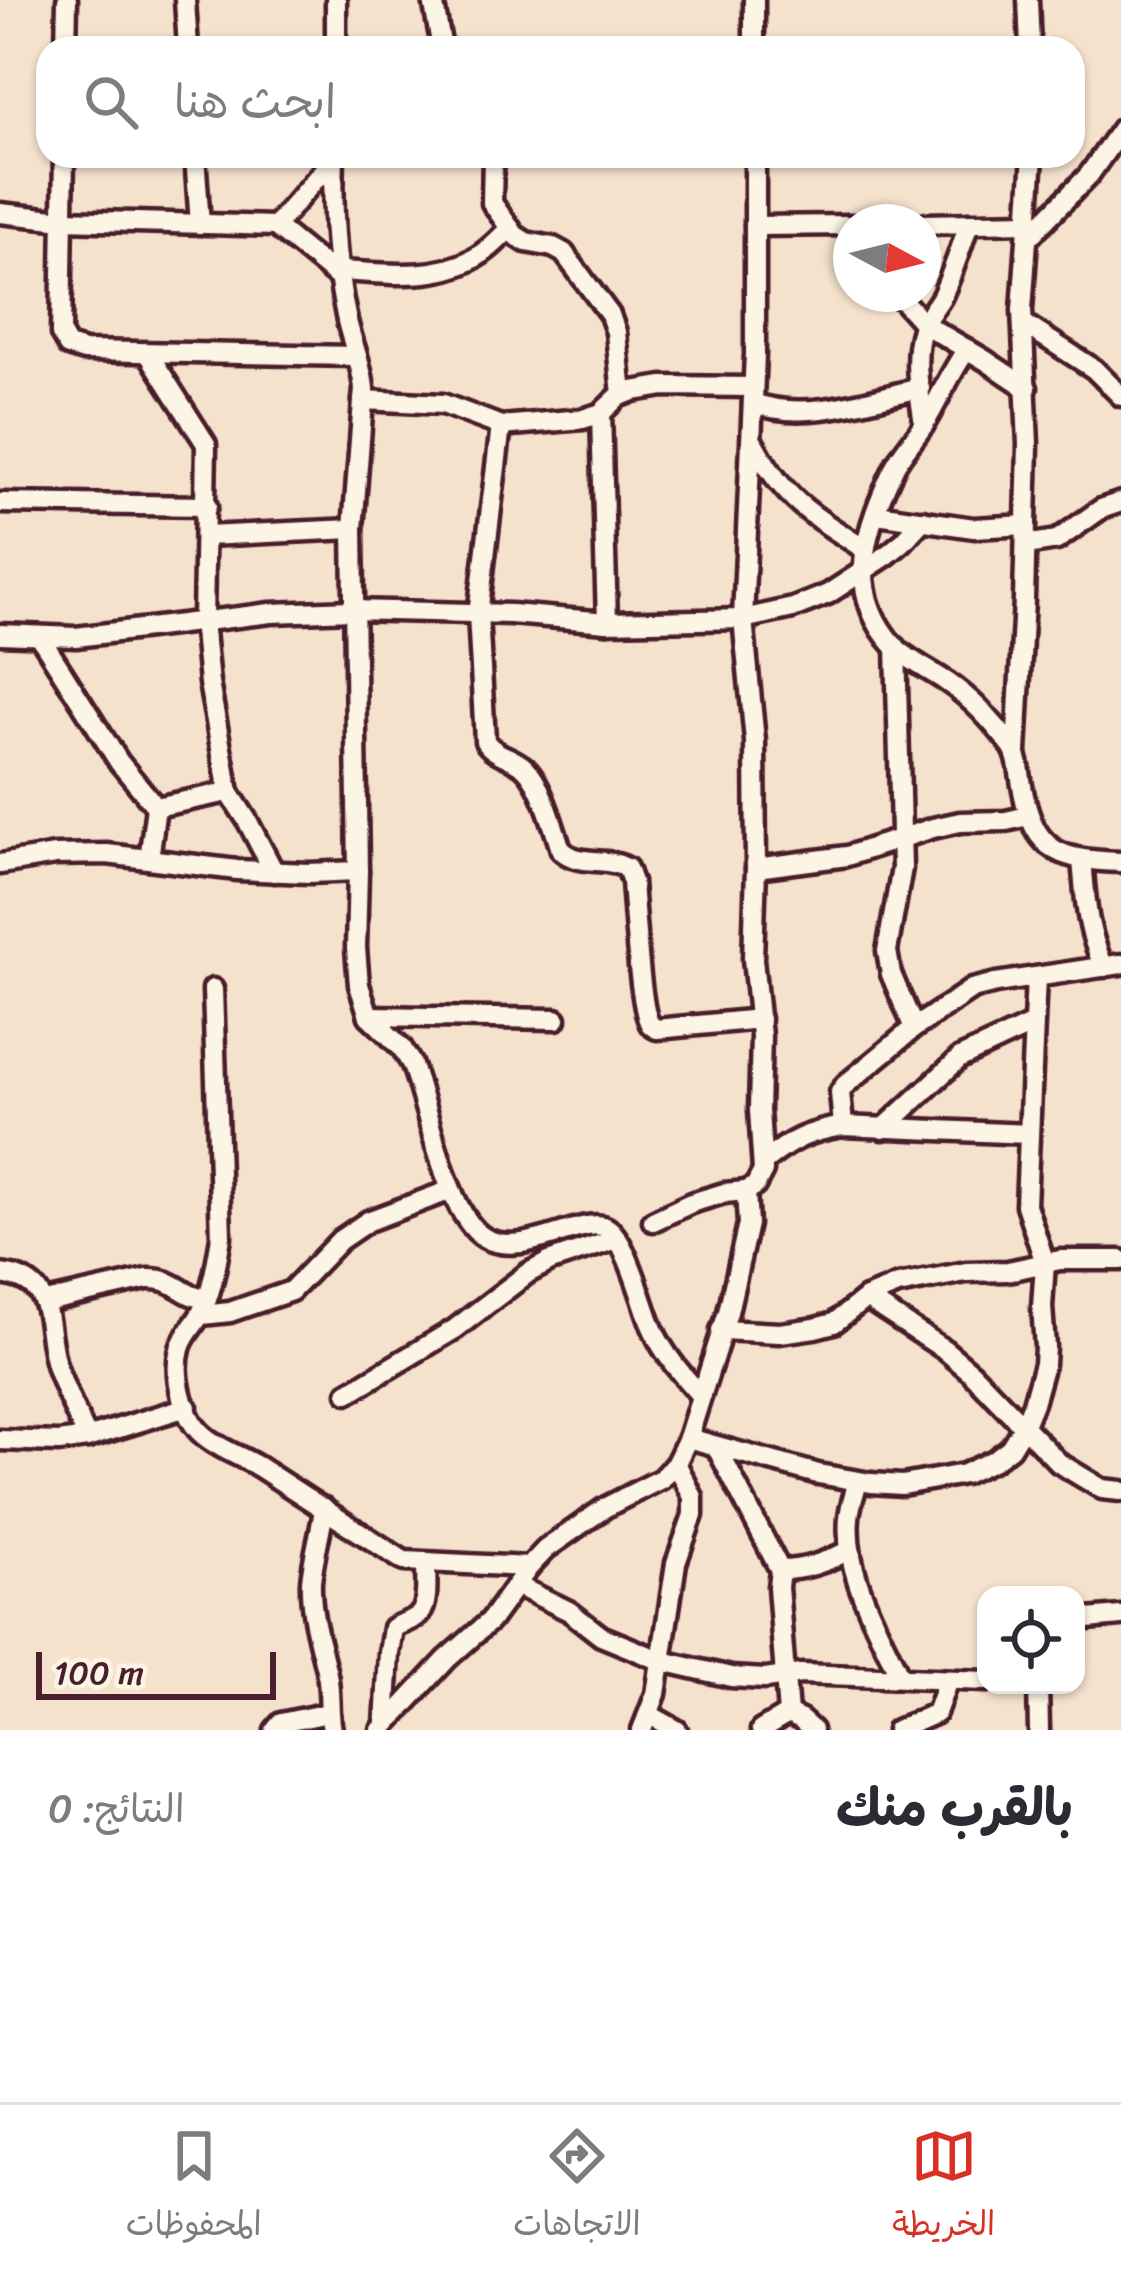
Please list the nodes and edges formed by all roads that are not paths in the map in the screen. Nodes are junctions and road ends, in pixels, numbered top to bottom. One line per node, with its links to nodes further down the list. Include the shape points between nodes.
1 (67, 0): 7 (street)
2 (185, 0): 8 (street)
3 (336, 0): 9 (street)
4 (433, 0): 10 (street)
5 (754, 0): 11 (street)
6 (1028, 0): 12 (street)
7 (66, 36)
8 (187, 36)
9 (336, 36)
10 (440, 36)
11 (754, 36)
12 (1030, 36)
13 (1121, 129): 30 (street, via 1089,175)
14 (64, 168): 22 (street)
15 (196, 168): 24 (street)
16 (325, 168): 27 (street)
17 (334, 168): 31 (street)
18 (492, 168): 29 (street, via 492,203)
19 (754, 168): 28 (street)
20 (1032, 168): 30 (street)
21 (0, 213): 22 (street)
22 (63, 220): 24 (street); 36 (street, via 64,340 75,350)
23 (969, 223): 25 (street); 30 (street); 34 (street)
24 (200, 224): 27 (street)
25 (941, 224)
26 (833, 225): 28 (street)
27 (275, 226): 31 (street)
28 (755, 226): 41 (street)
29 (510, 228): 31 (street, via 452,267); 40 (street, via 564,253 610,315)
30 (1029, 230): 33 (street)
31 (339, 275): 37 (street)
32 (913, 312): 34 (street)
33 (1022, 323): 39 (street); 42 (street, via 1094,369)
34 (923, 324): 35 (street); 38 (street)
35 (967, 349): 39 (street); 45 (street)
36 (148, 353): 37 (street); 50 (street, via 206,444)
37 (356, 356): 43 (street)
38 (920, 388): 41 (street, via 803,410 778,411); 45 (street)
39 (1027, 388): 54 (street)
40 (622, 395): 41 (street, via 663,386); 44 (street)
41 (753, 395): 47 (street)
42 (1121, 397)
43 (363, 400): 46 (street, via 443,404); 53 (street)
44 (601, 413): 46 (street); 62 (street)
45 (925, 425): 51 (street, via 896,466)
46 (501, 426): 59 (street)
47 (751, 438): 56 (street, via 791,499); 60 (street)
48 (1121, 502): 54 (street, via 1057,540)
49 (0, 503): 50 (street)
50 (207, 506): 55 (street)
51 (877, 514): 52 (street); 56 (street)
52 (923, 520): 54 (street); 57 (street)
53 (353, 530): 55 (street); 58 (street)
54 (1026, 535): 66 (street)
55 (206, 536): 61 (street)
56 (864, 549): 57 (street)
57 (862, 574): 60 (street, via 793,608); 65 (street, via 872,612)
58 (352, 610): 59 (street); 61 (street); 76 (street)
59 (478, 614): 62 (street); 82 (street, via 485,741 530,772 570,858 627,868 652,1027)
60 (742, 619): 62 (street); 75 (street, via 755,741)
61 (202, 621): 64 (street); 67 (street)
62 (607, 622)
63 (0, 634): 64 (street)
64 (40, 637): 68 (street)
65 (896, 647): 66 (street, via 954,686); 70 (street)
66 (1016, 752): 69 (street)
67 (229, 792): 68 (street); 77 (street)
68 (156, 807): 71 (street)
69 (1028, 816): 70 (street, via 960,822); 72 (street, via 1038,836)
70 (900, 840): 75 (street); 85 (street, via 887,951)
71 (149, 859): 74 (street, via 55,855); 77 (street)
72 (1082, 860): 73 (street); 78 (street, via 1091,938)
73 (1121, 862)
74 (1, 866)
75 (756, 868): 82 (street)
76 (358, 871): 77 (street); 81 (street, via 356,948)
77 (274, 872)
78 (1113, 966): 79 (street)
79 (1036, 977): 84 (street); 85 (street, via 972,989)
80 (213, 989): 99 (street, via 220,1237)
81 (369, 1016): 83 (street); 90 (street, via 411,1063)
82 (760, 1018): 89 (street)
83 (556, 1019)
84 (1034, 1024): 87 (street, via 960,1058); 88 (street)
85 (914, 1028): 86 (street, via 845,1085)
86 (844, 1126): 87 (street); 89 (street, via 792,1139)
87 (884, 1129): 88 (street)
88 (1029, 1134): 95 (street, via 1026,1205)
89 (764, 1162): 91 (street)
90 (451, 1190): 93 (street, via 483,1237 503,1244 598,1225); 99 (street, via 368,1221 291,1291 230,1312)
91 (746, 1191): 92 (street); 100 (street, via 746,1236)
92 (653, 1221)
93 (617, 1239): 101 (street, via 528,1274); 102 (street, via 654,1332)
94 (1121, 1260): 95 (street)
95 (1045, 1263): 97 (street, via 911,1282); 104 (street, via 1044,1364)
96 (0, 1274): 98 (street, via 32,1283)
97 (866, 1298): 100 (street, via 814,1328); 104 (street, via 945,1350)
98 (46, 1302): 99 (street, via 164,1279); 105 (street, via 56,1366)
99 (204, 1307): 103 (street, via 179,1349)
100 (722, 1330): 102 (street)
101 (348, 1393)
102 (701, 1396): 106 (street)
103 (187, 1407): 105 (street); 112 (street, via 197,1431 214,1444)
104 (1024, 1425): 110 (street, via 1010,1448 964,1474 902,1485); 111 (street, via 1059,1463 1102,1490)
105 (87, 1438): 107 (street)
106 (688, 1438): 108 (street); 109 (street)
107 (0, 1441)
108 (716, 1446): 110 (street); 116 (street)
109 (676, 1463): 115 (street); 120 (street, via 693,1515 676,1564)
110 (858, 1481): 113 (street)
111 (1121, 1491)
112 (325, 1508): 114 (street, via 404,1561); 127 (street, via 311,1593)
113 (848, 1551): 116 (street); 122 (street)
114 (426, 1564): 115 (street); 129 (street, via 424,1609 393,1628)
115 (529, 1567): 117 (street)
116 (780, 1570): 121 (street)
117 (518, 1586): 120 (street); 129 (street)
118 (1121, 1616): 119 (street)
119 (1085, 1619)
120 (662, 1661): 121 (street, via 730,1677); 128 (street)
121 (785, 1676): 122 (street); 126 (street)
122 (900, 1677): 123 (street)
123 (949, 1680): 124 (street); 134 (street, via 936,1713)
124 (977, 1682)
125 (1039, 1694): 135 (street)
126 (788, 1714): 132 (street); 133 (street)
127 (330, 1722): 130 (street, via 281,1723)
128 (646, 1722): 131 (street)
129 (383, 1728)
130 (275, 1730)
131 (677, 1730)
132 (761, 1730)
133 (812, 1730)
134 (897, 1730)
135 (1039, 1730)

